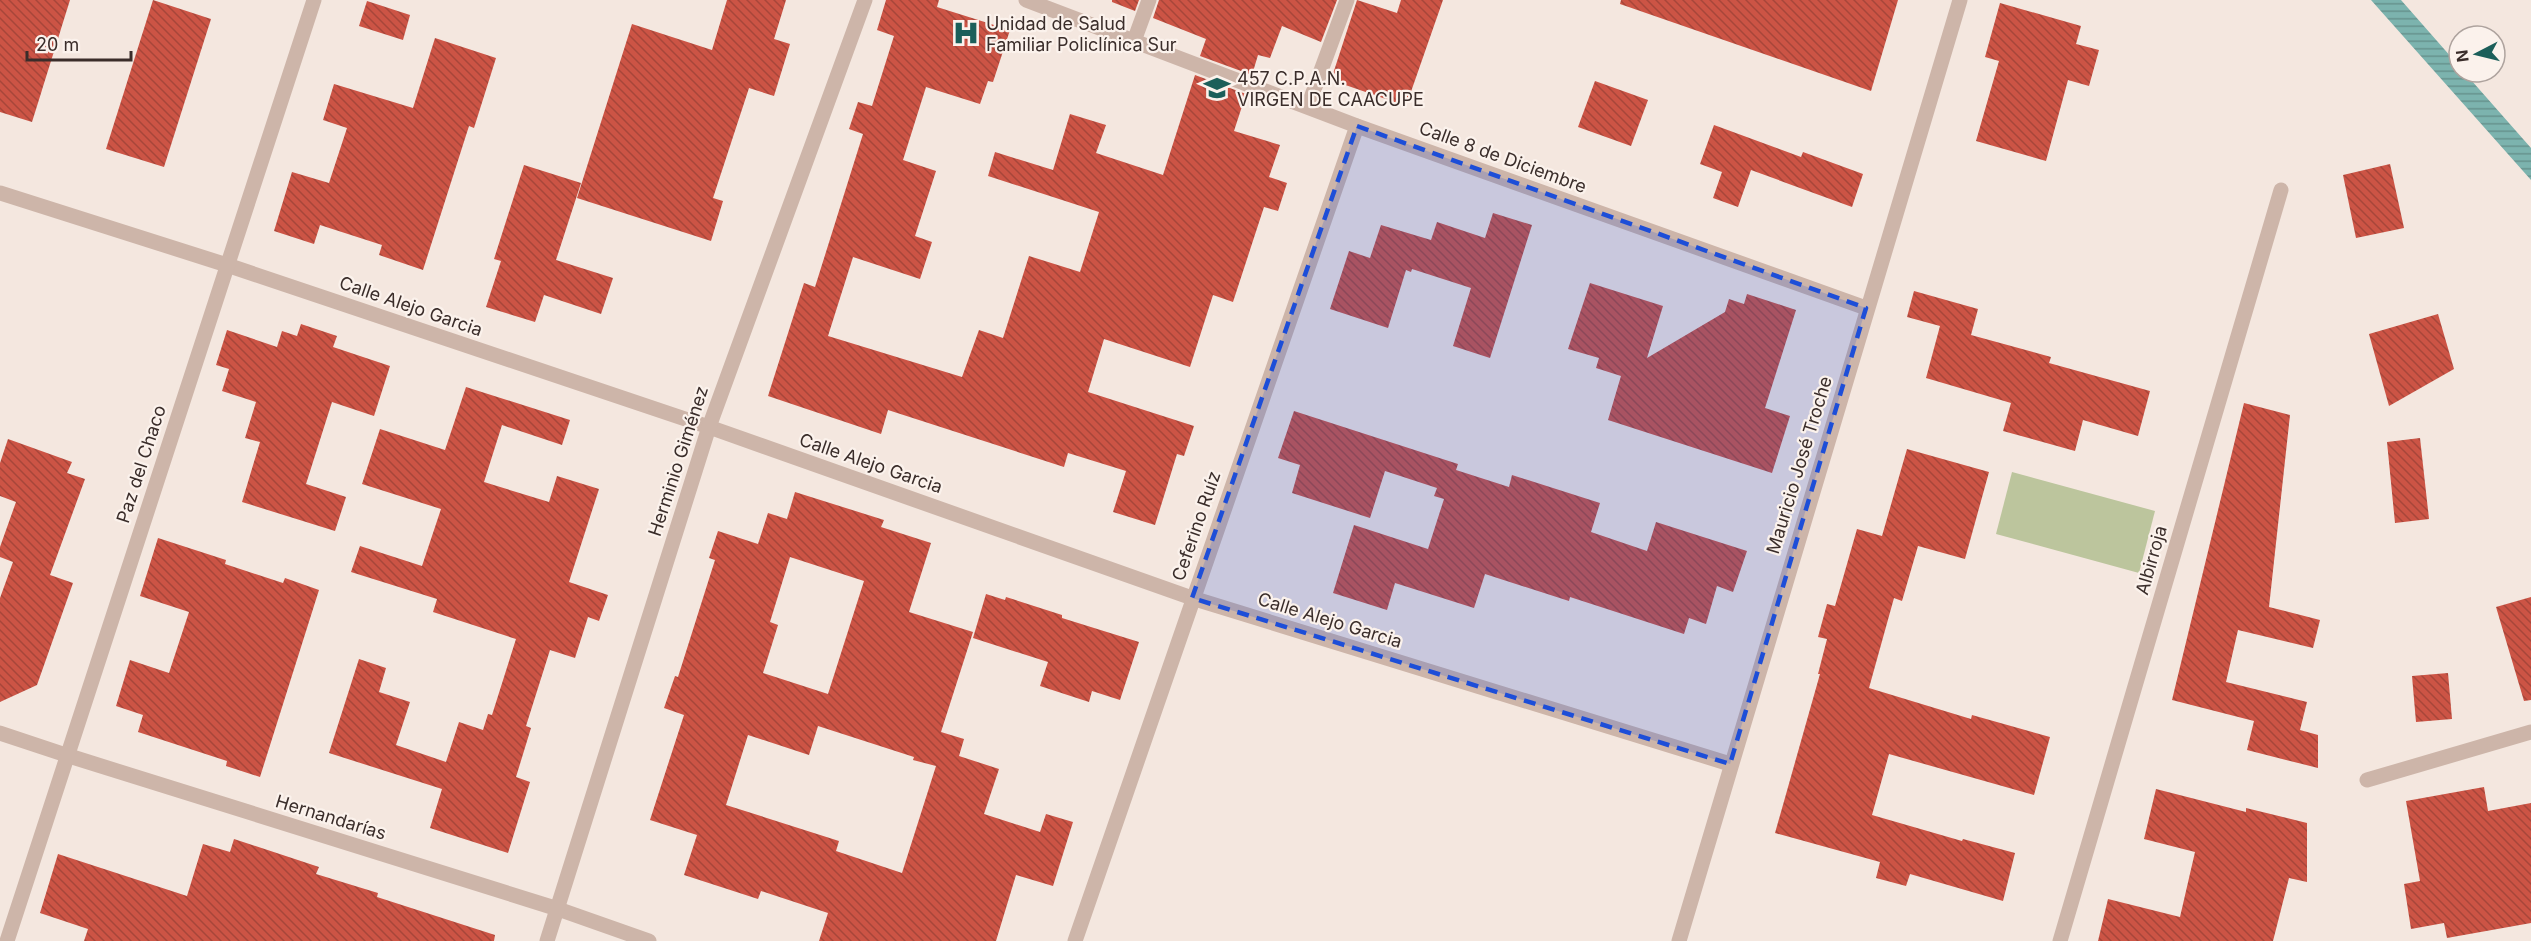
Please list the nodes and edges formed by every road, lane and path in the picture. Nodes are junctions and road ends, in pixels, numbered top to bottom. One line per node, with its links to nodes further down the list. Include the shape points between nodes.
1 (314, 0): 12 (street, Paz del Chaco)
2 (865, 0): 14 (street, Herminio Giménez)
3 (1026, 0): 7 (street, Calle 8 de Diciembre)
4 (1149, 0): 7 (street)
5 (1347, 0): 8 (street)
6 (1960, 0): 13 (street, Mauricio José Troche)
7 (1134, 41): 8 (street, Calle 8 de Diciembre)
8 (1308, 106): 9 (street, Calle 8 de Diciembre)
9 (1358, 126): 13 (street, Calle 8 de Diciembre); 15 (street, Ceferino Ruíz)
10 (2281, 190): 27 (street, Albirroja)
11 (0, 193): 12 (street, Calle Alejo Garcia)
12 (227, 265): 14 (street, Calle Alejo Garcia); 18 (street, Paz del Chaco)
13 (1866, 308): 19 (street, Mauricio José Troche)
14 (709, 427): 15 (street, Calle Alejo Garcia); 21 (street, Herminio Giménez)
15 (1192, 598): 19 (street, Calle Alejo Garcia); 25 (street, Ceferino Ruíz)
16 (2531, 732): 20 (street)
17 (0, 733): 18 (street, Hernandarías)
18 (66, 755): 21 (street, Hernandarías); 22 (street, Paz del Chaco)
19 (1730, 764): 26 (street, Mauricio José Troche)
20 (2367, 780)
21 (558, 909): 23 (street, Herminio Giménez); 24 (street, Hernandarías)
22 (7, 941)
23 (547, 941)
24 (649, 941)
25 (1075, 941)
26 (1678, 941)
27 (2060, 941)

